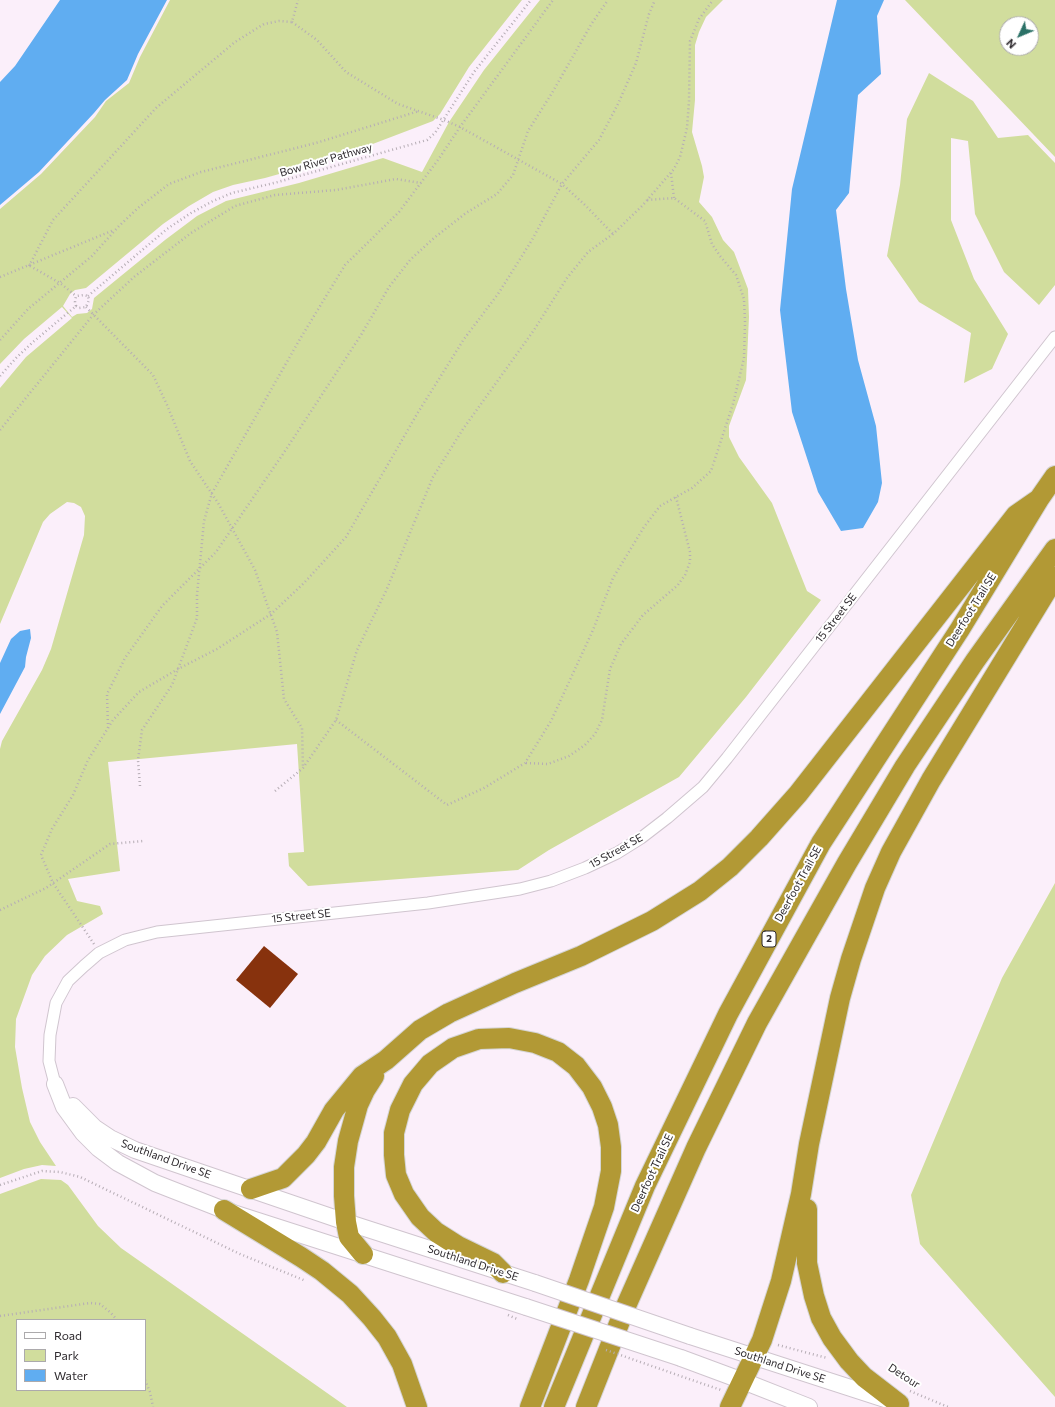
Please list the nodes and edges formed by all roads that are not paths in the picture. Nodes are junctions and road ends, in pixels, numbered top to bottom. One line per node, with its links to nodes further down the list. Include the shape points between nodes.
1 (1055, 337): 7 (street, 15 Street SE, via 727,758 703,787 641,838 585,868 520,890 428,903 157,932 125,940 100,953 68,981 56,1003 50,1035 49,1061)
2 (1055, 476): 3 (highway, Deerfoot Trail SE / 2)
3 (1039, 500): 6 (highway, via 1016,515 802,788 730,867 700,891 652,921 581,956 449,1013 420,1030); 19 (highway, Deerfoot Trail SE / 2, via 960,629 820,843 728,1014 645,1186)
4 (1055, 549): 20 (highway, via 974,661 905,766 757,1023 696,1148 626,1306)
5 (1055, 577): 8 (highway, via 931,780 891,852 875,888 840,998)
6 (386, 1060): 9 (highway, via 362,1076 334,1110 306,1155 283,1178); 11 (highway, via 365,1090 348,1141 344,1167)
7 (55, 1084): 9 (main road, Southland Drive SE, via 95,1128 110,1138 135,1150); 10 (main road, Southland Drive SE, via 73,1120 98,1148 118,1163 155,1183)
8 (809, 1144): 14 (highway, via 801,1194 781,1281 768,1324); 16 (highway, via 806,1223 808,1263 821,1318 832,1338 864,1377)
9 (251, 1189): 11 (main road, Southland Drive SE)
10 (224, 1210): 12 (main road, Southland Drive SE); 17 (highway, via 301,1257 350,1294 387,1337 402,1364)
11 (346, 1222): 12 (highway, via 349,1238); 13 (main road, Southland Drive SE)
12 (363, 1254): 15 (main road, Southland Drive SE, bridge, via 681,1358)
13 (503, 1273): 14 (main road, Southland Drive SE, bridge); 18 (highway, via 493,1263 436,1232 420,1217 404,1194 396,1175 394,1133 400,1110 413,1084 430,1064 453,1048 479,1039 509,1038 534,1043 558,1052 576,1066 592,1087 602,1107 611,1146 611,1171 604,1207)
14 (754, 1357): 15 (highway); 16 (main road, Southland Drive SE)
15 (743, 1381): 21 (highway); 22 (main road, Southland Drive SE)
16 (905, 1400)
17 (417, 1407)
18 (530, 1407)
19 (554, 1407)
20 (586, 1407)
21 (730, 1407)
22 (809, 1407)

